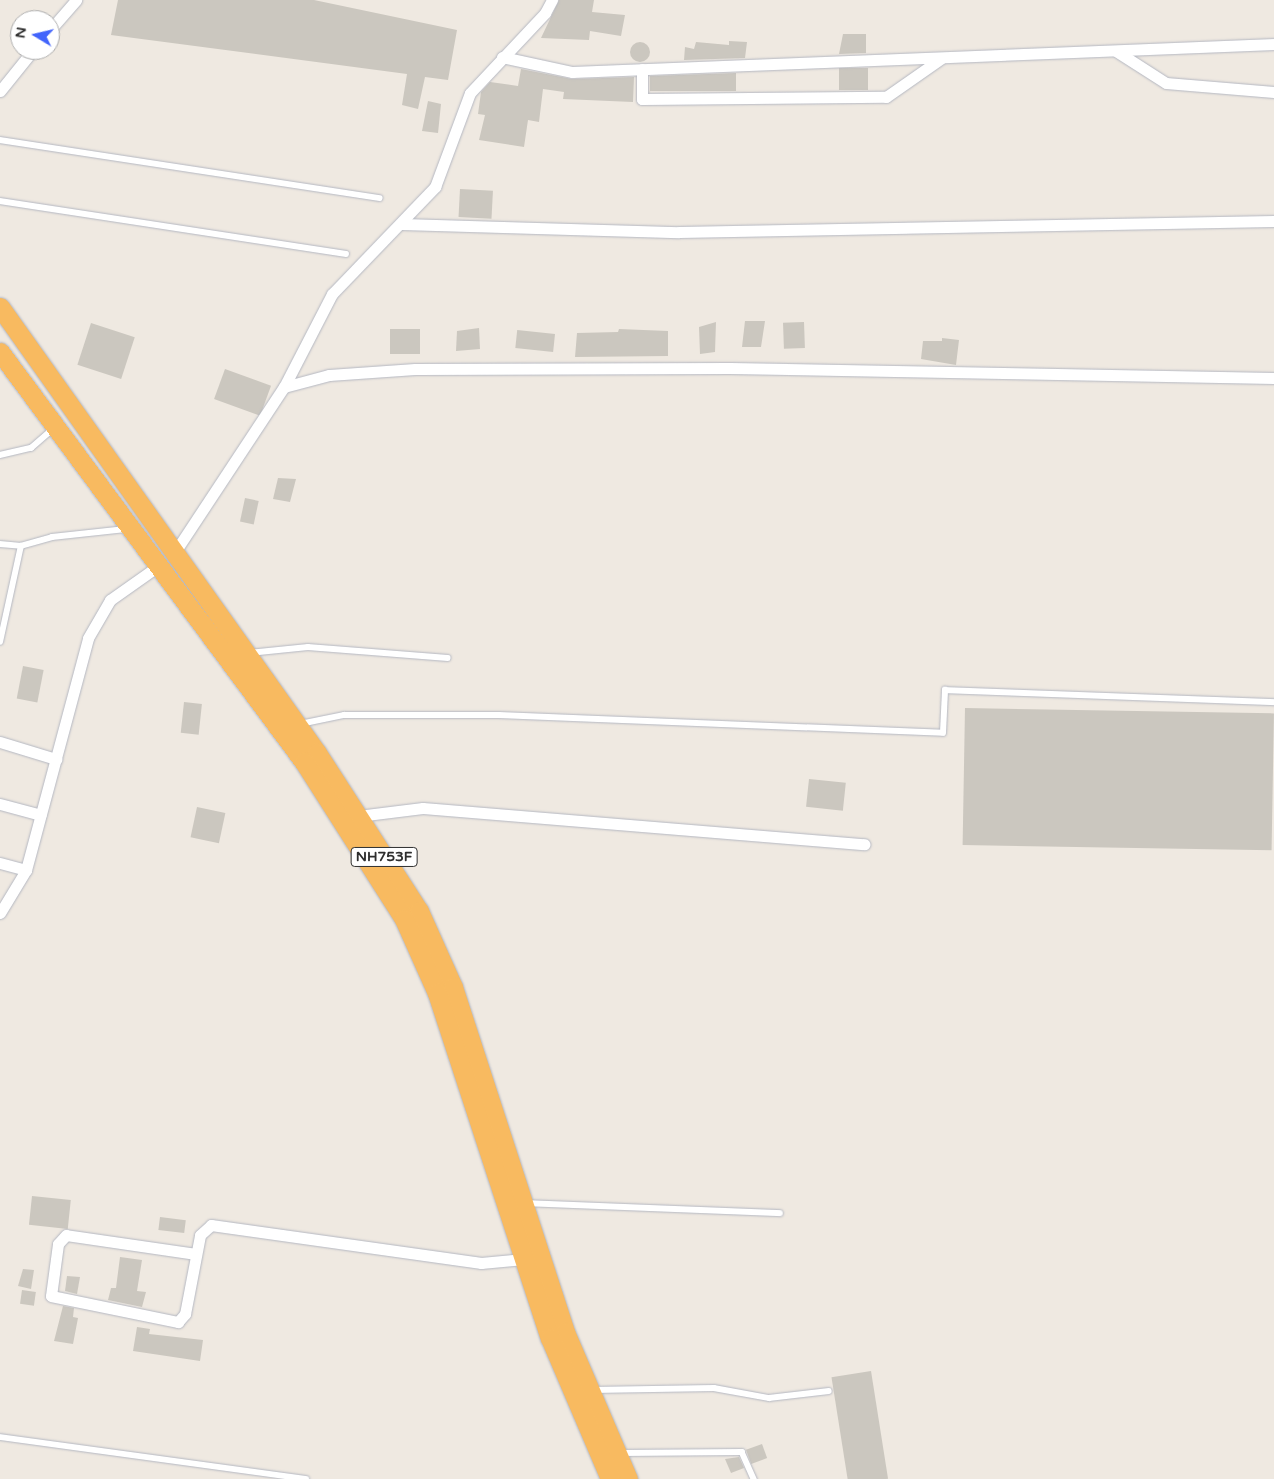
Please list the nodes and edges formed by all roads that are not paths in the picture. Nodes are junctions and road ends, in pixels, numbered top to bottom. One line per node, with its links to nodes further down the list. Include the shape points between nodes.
1 (76, 0): 3 (street)
2 (552, 0): 6 (street)
3 (60, 18)
4 (1274, 44): 5 (street)
5 (1116, 51): 7 (street); 11 (street, via 1166,83)
6 (502, 57): 9 (street, via 560,71); 16 (street, via 470,93 443,172)
7 (942, 58): 9 (street); 9 (street, via 886,97 642,99)
8 (26, 60): 10 (street)
9 (642, 69)
10 (0, 91)
11 (1274, 92)
12 (0, 140): 13 (lane)
13 (380, 198)
14 (0, 202): 17 (lane)
15 (1274, 221): 16 (street, via 679,232)
16 (402, 224): 21 (street, via 332,294)
17 (346, 254)
18 (0, 307): 27 (highway, NH753F)
19 (0, 352): 22 (highway, NH753F)
20 (1274, 378): 21 (street, via 730,368 415,369 329,374)
21 (284, 387): 27 (street)
22 (55, 426): 23 (lane, via 31,448); 24 (highway, NH753F)
23 (0, 455)
24 (131, 529): 26 (lane, via 52,537); 28 (highway, NH753F)
25 (0, 544): 26 (lane)
26 (21, 546): 29 (lane)
27 (175, 552): 30 (highway, NH753F)
28 (158, 566): 35 (street, via 123,589 101,613 88,638); 46 (highway, NH753F, via 304,762 404,919 437,993)
29 (0, 642)
30 (247, 653): 31 (lane, via 308,647); 33 (highway, NH753F)
31 (448, 658)
32 (1274, 702): 33 (lane, via 945,690 943,733 489,715 344,715)
33 (298, 725): 38 (highway, NH753F)
34 (0, 742): 35 (street)
35 (56, 759): 37 (street)
36 (0, 804): 37 (street)
37 (41, 815): 41 (street)
38 (358, 816): 39 (street, via 422,808); 43 (highway, NH753F, via 419,911 453,987)
39 (865, 844)
40 (0, 863): 41 (street)
41 (26, 870): 42 (street)
42 (0, 913)
43 (523, 1203): 44 (lane); 47 (highway, NH753F, via 566,1332)
44 (780, 1213)
45 (196, 1254): 45 (street, via 66,1235 58,1244 51,1296 178,1322 185,1314); 46 (street, via 202,1230 211,1225 481,1263)
46 (524, 1259): 52 (highway, NH753F, via 550,1338)
47 (590, 1390): 48 (lane, via 714,1388 769,1398); 50 (highway, NH753F)
48 (829, 1391)
49 (0, 1437): 51 (lane)
50 (617, 1454): 53 (highway, NH753F); 54 (lane, via 742,1452)
51 (306, 1479)
52 (610, 1479)
53 (628, 1479)
54 (754, 1479)

